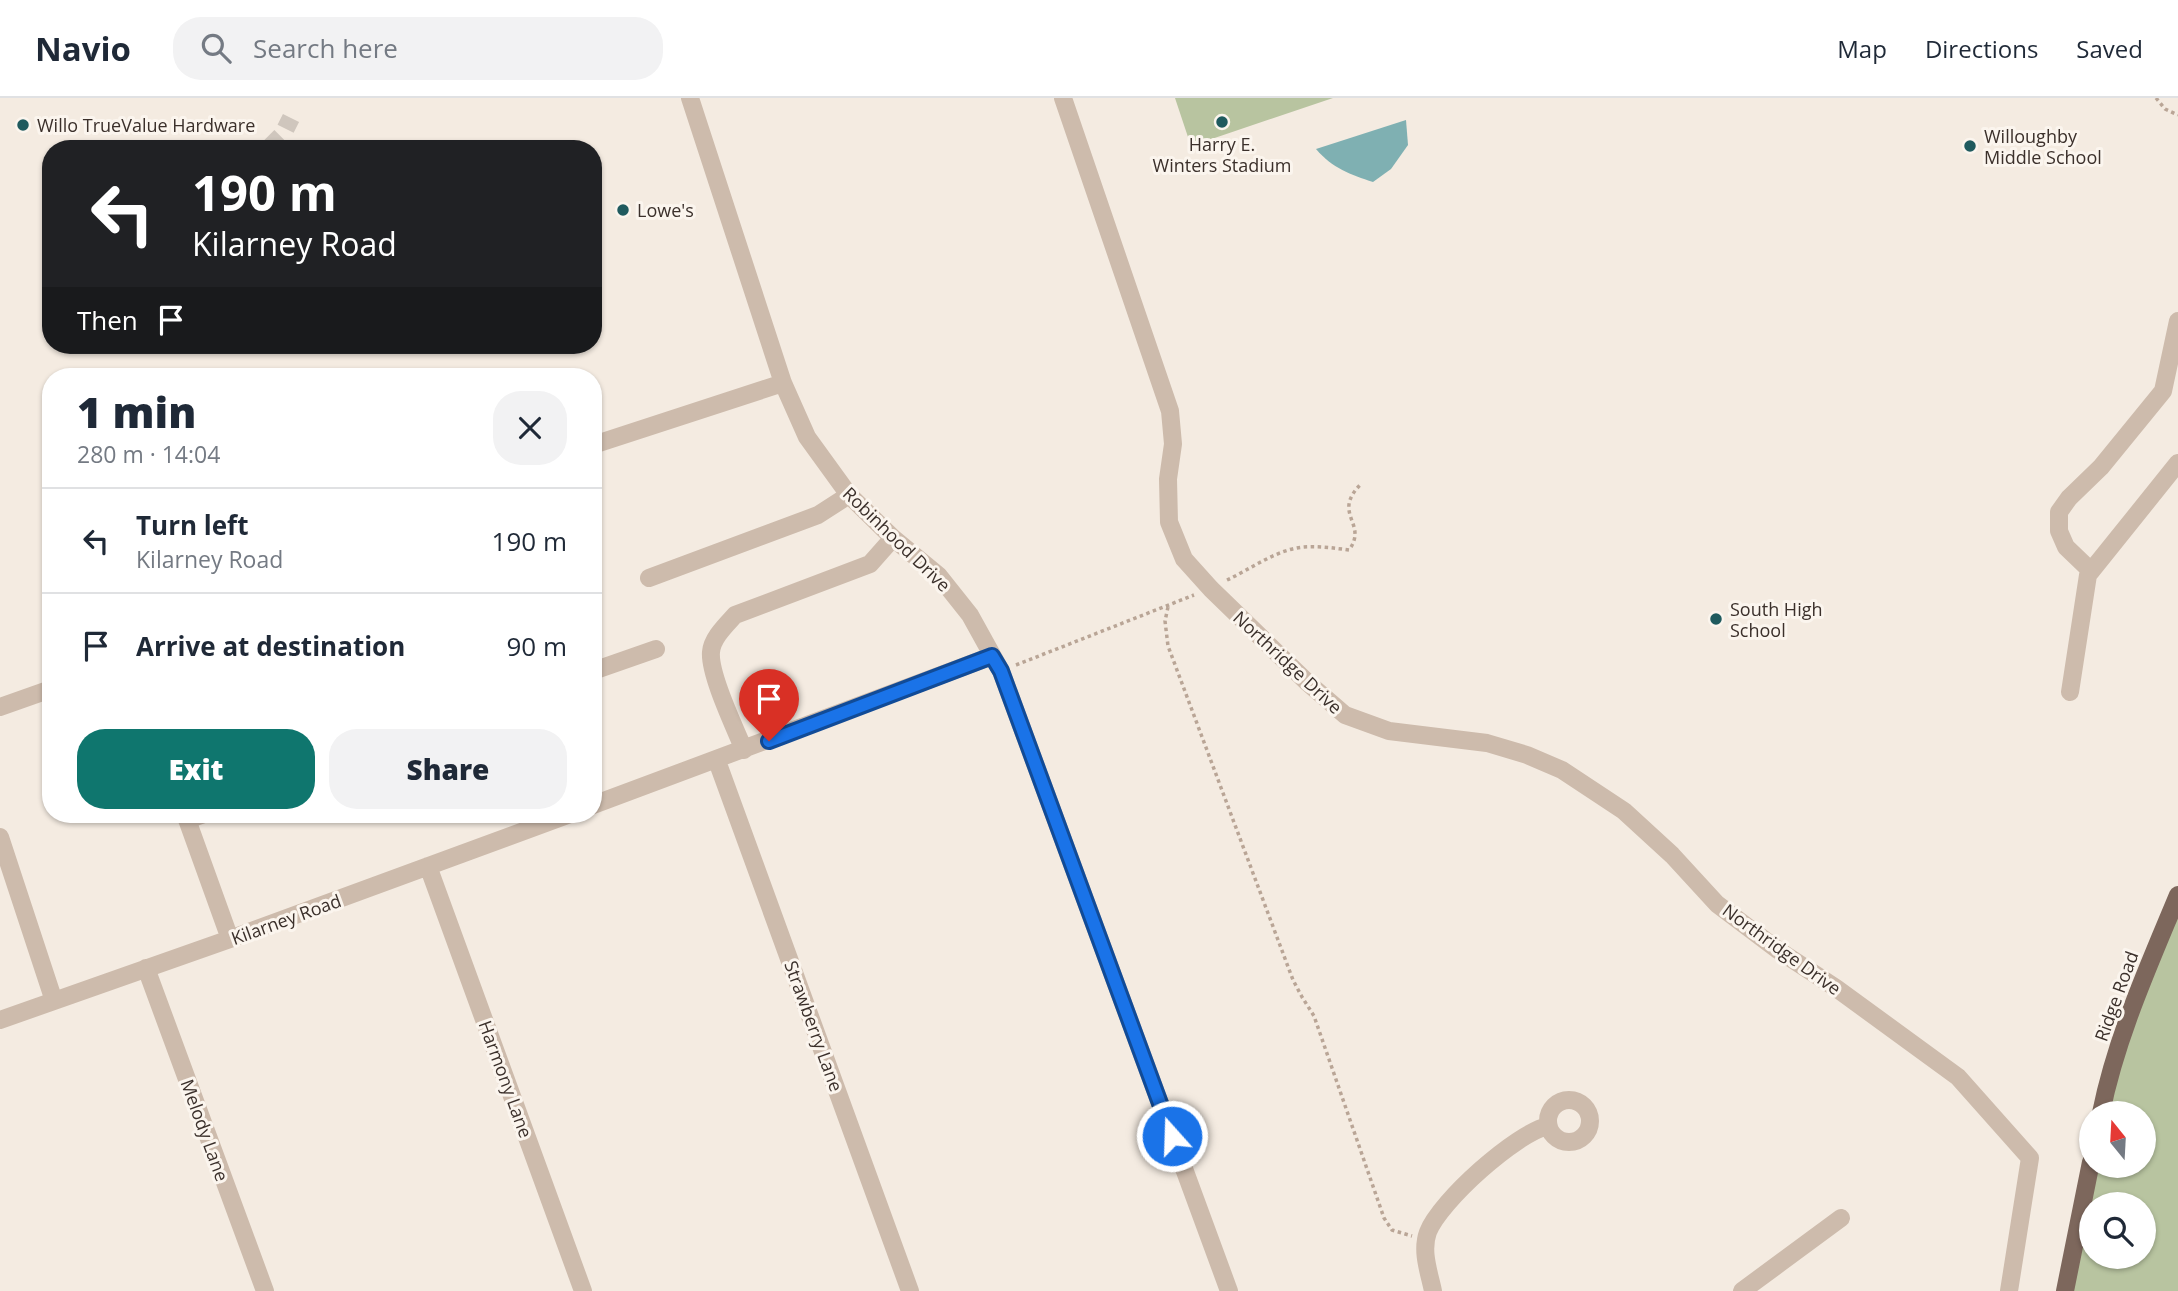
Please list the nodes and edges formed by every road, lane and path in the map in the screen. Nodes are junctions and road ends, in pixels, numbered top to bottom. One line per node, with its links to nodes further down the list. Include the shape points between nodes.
1 (690, 98): 6 (street, Robinhood Drive)
2 (1063, 98): 43 (street, Northridge Drive, via 1170,411 1169,522 1184,559 1345,715 1389,731 1487,743 1562,770 1624,811 1717,904 1958,1077 2030,1158)
3 (2157, 98): 4 (path, via 2165,110)
4 (2178, 115)
5 (2178, 321): 11 (street, via 2163,391 2059,512 2059,531 2066,547)
6 (783, 383): 7 (street); 9 (street, Robinhood Drive, via 807,437)
7 (602, 442)
8 (2178, 463): 11 (street)
9 (849, 495): 10 (street, Robinhood Drive); 12 (street, via 818,515)
10 (893, 538): 15 (street, Robinhood Drive, via 939,576 970,614); 20 (street, via 870,564 735,615 722,630 711,650 712,667)
11 (2091, 571): 18 (street)
12 (649, 578)
13 (1168, 607): 36 (path, via 1165,621 1172,658 1293,980 1314,1016 1384,1218 1392,1230)
14 (656, 649): 16 (street)
15 (992, 656): 20 (street); 40 (street, Robinhood Drive)
16 (602, 668)
17 (42, 692): 19 (street)
18 (2070, 692)
19 (0, 707)
20 (744, 750): 21 (street)
21 (717, 761): 22 (street); 39 (street, Strawberry Lane)
22 (602, 802)
23 (194, 823): 28 (street)
24 (545, 823): 26 (street, Kilarney Road)
25 (0, 837): 30 (street)
26 (428, 866): 28 (street, Kilarney Road); 38 (street, Harmony Lane)
27 (2178, 895): 32 (main road, Ridge Road, via 2145,975)
28 (230, 939): 29 (street, Kilarney Road)
29 (146, 968): 30 (street, Kilarney Road); 37 (street, Melody Lane)
30 (54, 1001): 31 (street, Kilarney Road)
31 (0, 1020)
32 (2104, 1101)
33 (1548, 1126): 36 (street, via 1535,1129 1506,1149 1446,1204)
34 (2088, 1178): 44 (main road)
35 (1841, 1217): 42 (street)
36 (1427, 1238): 41 (street, via 1425,1257)
37 (265, 1291)
38 (583, 1291)
39 (910, 1291)
40 (1229, 1291)
41 (1433, 1291)
42 (1742, 1291)
43 (2009, 1291)
44 (2065, 1291)

